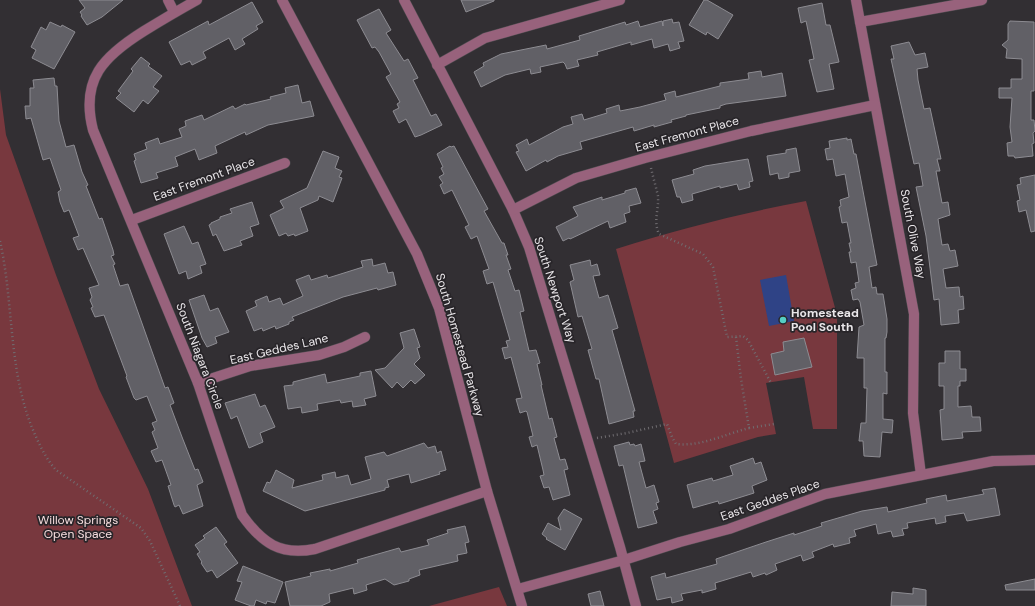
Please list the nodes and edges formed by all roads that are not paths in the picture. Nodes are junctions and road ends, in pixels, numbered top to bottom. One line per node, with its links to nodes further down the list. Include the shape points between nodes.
1 (168, 0): 8 (street)
2 (197, 0): 8 (street, South Niagara Circle)
3 (282, 0): 19 (street, South Homestead Parkway, via 426,272 439,308)
4 (404, 0): 10 (street, South Newport Way)
5 (620, 0): 10 (street, via 485,38)
6 (856, 0): 9 (street, South Olive Way)
7 (982, 0): 9 (street)
8 (174, 12): 14 (street, South Niagara Circle, via 113,53 98,71 89,100 92,130)
9 (860, 22): 11 (street, South Olive Way)
10 (437, 65): 13 (street, South Newport Way)
11 (875, 105): 13 (street, East Fremont Place, via 744,132 576,178); 18 (street, South Olive Way, via 914,314 913,413)
12 (285, 163): 14 (street, East Fremont Place)
13 (513, 210): 20 (street, South Newport Way, via 529,247)
14 (132, 220): 16 (street, South Niagara Circle)
15 (365, 337): 16 (street, East Geddes Lane, via 319,355 250,366)
16 (198, 383): 19 (street, South Niagara Circle, via 242,515 265,541 277,548 291,552 315,549)
17 (1035, 460): 18 (street, East Geddes Place, via 993,461)
18 (921, 475): 20 (street, East Geddes Place, via 826,494 729,529)
19 (488, 491): 21 (street, South Homestead Parkway)
20 (624, 560): 21 (street, East Geddes Place); 23 (street, South Newport Way)
21 (518, 589): 22 (street, South Homestead Parkway)
22 (522, 606)
23 (636, 606)

